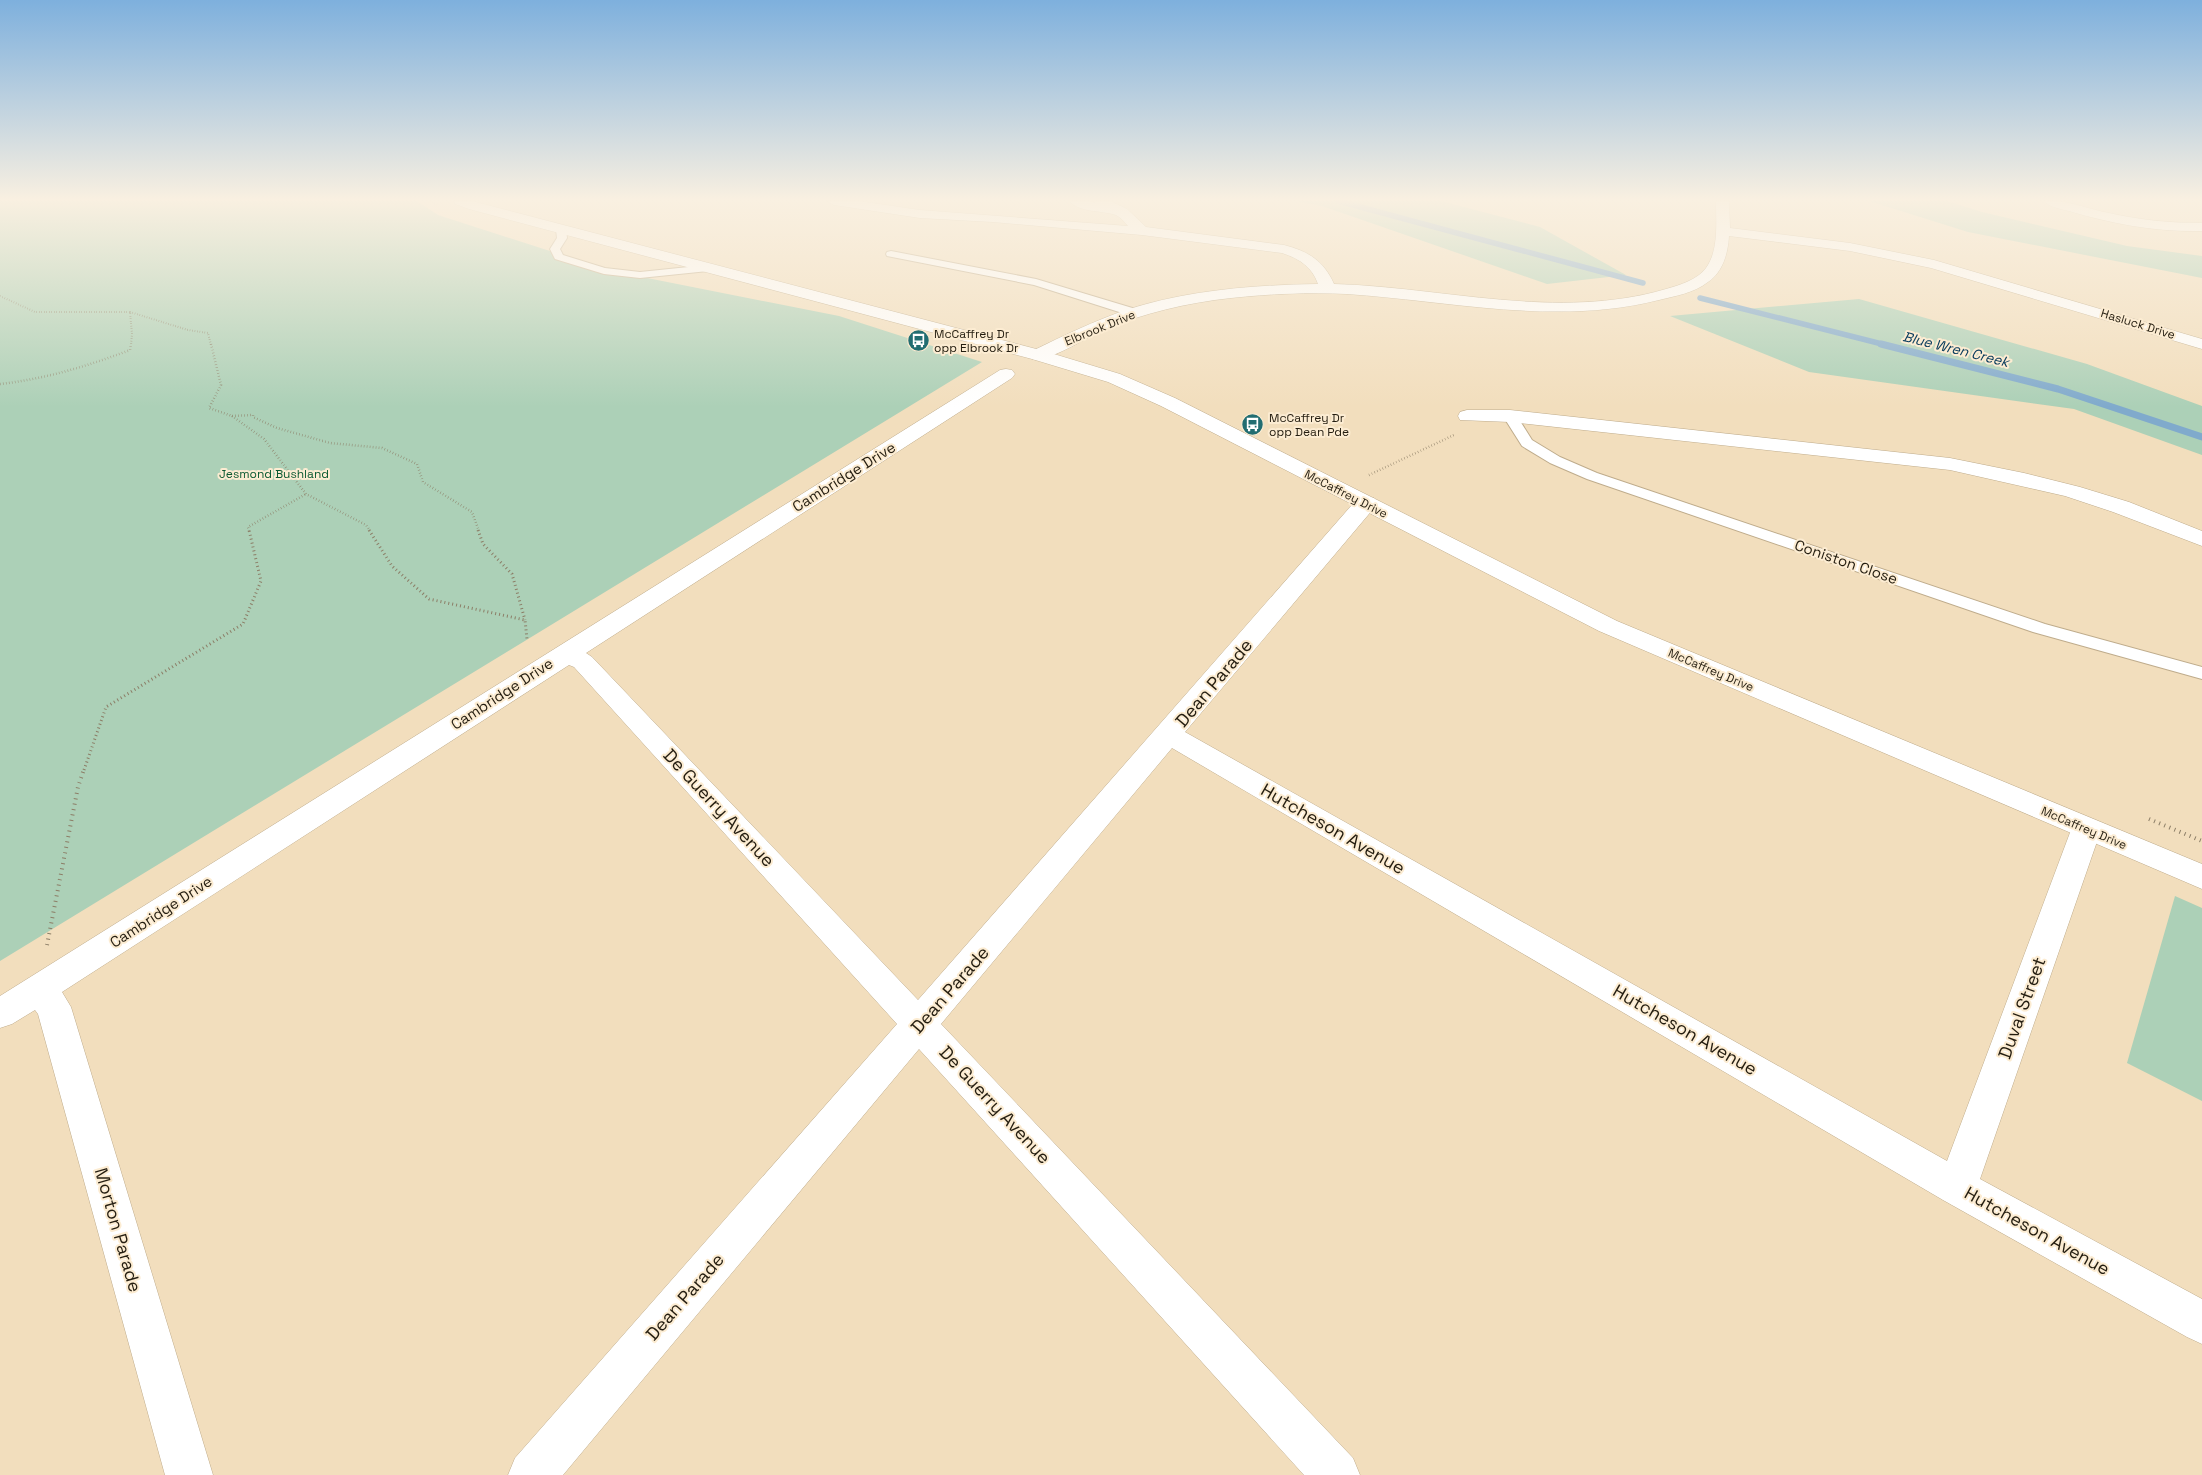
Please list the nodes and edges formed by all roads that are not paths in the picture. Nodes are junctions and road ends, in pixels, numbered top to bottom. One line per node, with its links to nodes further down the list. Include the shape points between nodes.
1 (600, 270): 2 (lane, via 640,275)
2 (690, 270)
3 (715, 270): 11 (street, McCaffrey Drive)
4 (973, 270): 9 (lane, via 1036,282)
5 (1320, 270): 8 (street)
6 (1712, 270): 8 (street, Elbrook Drive, via 1704,278 1677,291 1608,304 1464,301)
7 (1954, 270): 10 (street, Hasluck Drive)
8 (1328, 289): 9 (street, Elbrook Drive, via 1232,294)
9 (1135, 313): 11 (street, Elbrook Drive, via 1082,333)
10 (2202, 344)
11 (1038, 356): 15 (street, McCaffrey Drive, via 1114,378)
12 (1006, 374): 17 (street, Cambridge Drive)
13 (1467, 416): 14 (street)
14 (1510, 416): 16 (street, via 1925,460 1989,470 2121,507); 18 (lane, Coniston Close, via 1527,442 1555,460 1592,476 2039,628)
15 (1370, 492): 19 (street, Dean Parade); 20 (street, McCaffrey Drive, via 1608,626)
16 (2202, 539)
17 (567, 652): 22 (street, Cambridge Drive); 24 (street, De Guerry Avenue, via 583,662)
18 (2202, 673)
19 (1170, 734): 24 (street, Dean Parade); 25 (street, Hutcheson Avenue)
20 (2086, 830): 21 (street, McCaffrey Drive); 25 (street, Duval Street)
21 (2202, 877)
22 (38, 990): 23 (street, Cambridge Drive); 27 (street, Morton Parade, via 54,1007)
23 (0, 1014)
24 (920, 1024): 28 (street, Dean Parade); 29 (street, De Guerry Avenue)
25 (1957, 1187): 26 (street, Hutcheson Avenue)
26 (2202, 1322)
27 (189, 1475)
28 (532, 1475)
29 (1336, 1475)

